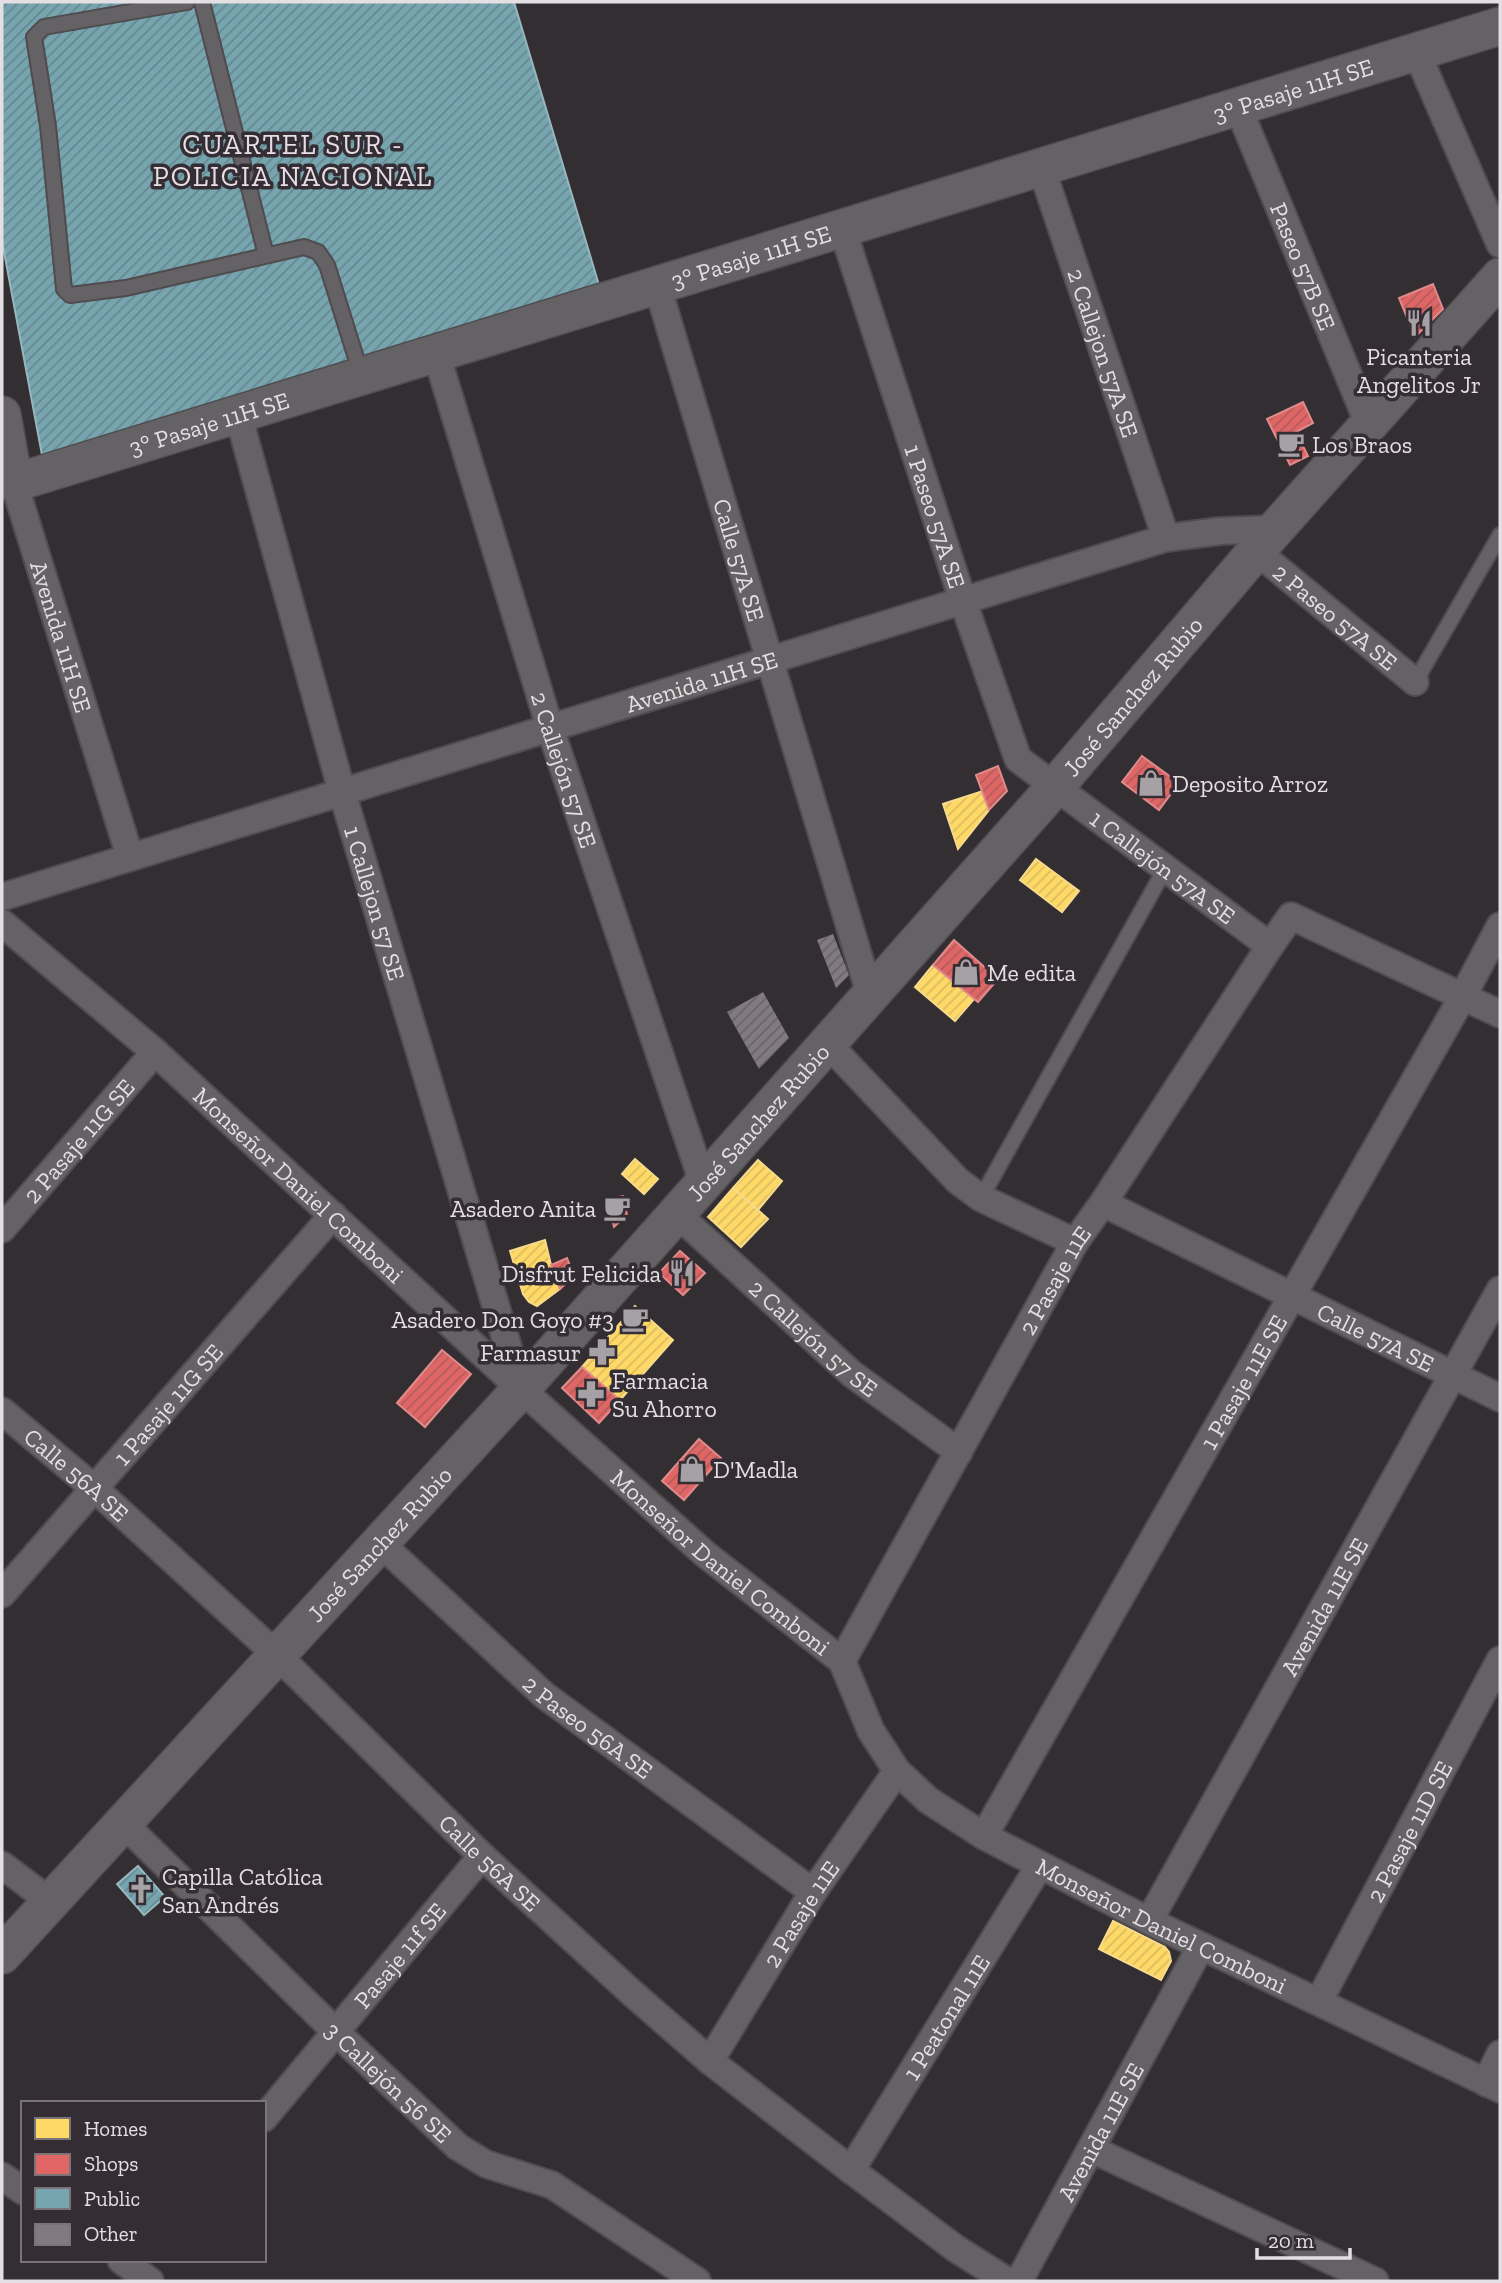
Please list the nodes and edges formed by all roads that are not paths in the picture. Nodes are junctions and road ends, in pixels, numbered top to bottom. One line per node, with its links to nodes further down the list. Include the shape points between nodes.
1 (187, 2): 9 (lane, via 44,27 34,37 64,289 71,295 126,288)
2 (202, 2): 9 (lane)
3 (1500, 26): 4 (main road, 3° Pasaje 11H SE)
4 (1416, 51): 5 (main road, 3° Pasaje 11H SE); 8 (street)
5 (1238, 107): 6 (main road, 3° Pasaje 11H SE); 16 (street, Paseo 57B SE)
6 (1041, 167): 7 (main road, 3° Pasaje 11H SE); 19 (street, 2 Callejon 57A SE)
7 (842, 228): 11 (main road, 3° Pasaje 11H SE); 21 (street, 1 Paseo 57A SE)
8 (1500, 244)
9 (266, 255): 13 (lane, via 304,247 318,252 336,288)
10 (1500, 277): 16 (main road, José Sanchez Rubio)
11 (657, 285): 12 (main road, 3° Pasaje 11H SE); 22 (street, Calle 57A SE)
12 (436, 353): 13 (main road, 3° Pasaje 11H SE); 24 (street, 2 Callejón 57 SE)
13 (362, 375): 14 (main road, 3° Pasaje 11H SE)
14 (238, 414): 17 (main road, 3° Pasaje 11H SE); 26 (street, 1 Callejon 57 SE)
15 (2, 415): 17 (main road, Avenida 11H SE)
16 (1369, 425): 20 (main road, José Sanchez Rubio)
17 (8, 484): 27 (street, Avenida 11H SE)
18 (1500, 535): 23 (lane)
19 (1166, 538): 20 (street, Avenida 11H SE, via 1220,531); 21 (street, Avenida 11H SE)
20 (1266, 540): 23 (street, 2 Paseo 57A SE); 25 (main road, José Sanchez Rubio)
21 (963, 601): 22 (street, Avenida 11H SE); 25 (street, 1 Paseo 57A SE, via 1018,758)
22 (770, 660): 24 (street, Avenida 11H SE); 33 (street, Calle 57A SE)
23 (1415, 682)
24 (551, 728): 26 (street, Avenida 11H SE); 38 (street, 2 Callejón 57 SE)
25 (1055, 787): 28 (street, 1 Callejón 57A SE); 33 (main road, José Sanchez Rubio)
26 (342, 792): 27 (street, Avenida 11H SE); 48 (street, 1 Callejon 57 SE)
27 (130, 858): 29 (street, Avenida 11H SE)
28 (1165, 869): 32 (street, 1 Callejón 57A SE); 39 (lane)
29 (2, 897)
30 (2, 923): 37 (street, Monseñor Daniel Comboni)
31 (1500, 926): 34 (street, 1 Pasaje 11E SE)
32 (1270, 946): 34 (street, 2 Pasaje 11E, via 1292,916); 40 (street, 2 Pasaje 11E)
33 (870, 994): 36 (main road, José Sanchez Rubio)
34 (1463, 996): 35 (street); 46 (street, 1 Pasaje 11E SE)
35 (1500, 1014)
36 (827, 1043): 38 (main road, José Sanchez Rubio); 39 (street, via 958,1181)
37 (155, 1052): 42 (street, Monseñor Daniel Comboni); 43 (street, 2 Pasaje 11G SE)
38 (703, 1183): 41 (main road, José Sanchez Rubio)
39 (981, 1198): 44 (street)
40 (1103, 1203): 44 (street, 2 Pasaje 11E); 46 (street, Calle 57A SE)
41 (676, 1213): 48 (main road, José Sanchez Rubio); 51 (street, 2 Callejón 57 SE, via 852,1374)
42 (334, 1215): 48 (street, Monseñor Daniel Comboni); 52 (street, 1 Pasaje 11G SE)
43 (2, 1229)
44 (1075, 1242): 51 (street, 2 Pasaje 11E)
45 (1500, 1290): 47 (street, Avenida 11E SE)
46 (1292, 1296): 47 (street, Calle 57A SE); 60 (street, 1 Pasaje 11E SE)
47 (1452, 1375): 49 (street, Calle 57A SE); 66 (street, Avenida 11E SE)
48 (521, 1389): 53 (main road, José Sanchez Rubio); 57 (street, Monseñor Daniel Comboni, via 705,1554)
49 (1500, 1398)
50 (2, 1411): 52 (street, Calle 56A SE)
51 (959, 1452): 57 (street, 2 Pasaje 11E)
52 (94, 1488): 54 (street, 1 Pasaje 11G SE); 55 (street, Calle 56A SE)
53 (380, 1543): 55 (main road, José Sanchez Rubio); 64 (street, 2 Paseo 56A SE, via 544,1695)
54 (2, 1594)
55 (278, 1655): 59 (main road, José Sanchez Rubio); 61 (street, Calle 56A SE)
56 (1500, 1660): 69 (street, 2 Pasaje 11D SE)
57 (842, 1661): 58 (street, Monseñor Daniel Comboni, via 871,1731)
58 (897, 1771): 60 (street, Monseñor Daniel Comboni, via 928,1800); 64 (street, 2 Pasaje 11E)
59 (123, 1823): 65 (main road, José Sanchez Rubio); 70 (street, 3 Callejón 56 SE)
60 (984, 1836): 63 (street, Monseñor Daniel Comboni)
61 (482, 1856): 70 (street, Pasaje 11f SE); 72 (street, Calle 56A SE)
62 (2, 1865): 65 (street)
63 (1041, 1865): 66 (street, Monseñor Daniel Comboni); 76 (street, 1 Peatonal 11E)
64 (813, 1892): 72 (street, 2 Pasaje 11E)
65 (51, 1902): 68 (main road, José Sanchez Rubio)
66 (1149, 1920): 67 (street, Monseñor Daniel Comboni)
67 (1201, 1947): 69 (street, Monseñor Daniel Comboni); 75 (street, Avenida 11E SE)
68 (2, 1955)
69 (1319, 2001): 73 (street, Monseñor Daniel Comboni)
70 (335, 2031): 74 (street, Pasaje 11f SE); 81 (street, 3 Callejón 56 SE, via 458,2147 486,2164 552,2185)
71 (1500, 2054): 73 (street)
72 (710, 2061): 76 (street, Calle 56A SE)
73 (1493, 2086)
74 (266, 2116)
75 (1091, 2149): 83 (street, Avenida 11E SE); 84 (street)
76 (851, 2169): 82 (street, Calle 56A SE, via 954,2248)
77 (2, 2176): 78 (street)
78 (21, 2190)
79 (124, 2262): 80 (street)
80 (149, 2276)
81 (697, 2281)
82 (1007, 2281)
83 (1019, 2281)
84 (1375, 2281)

